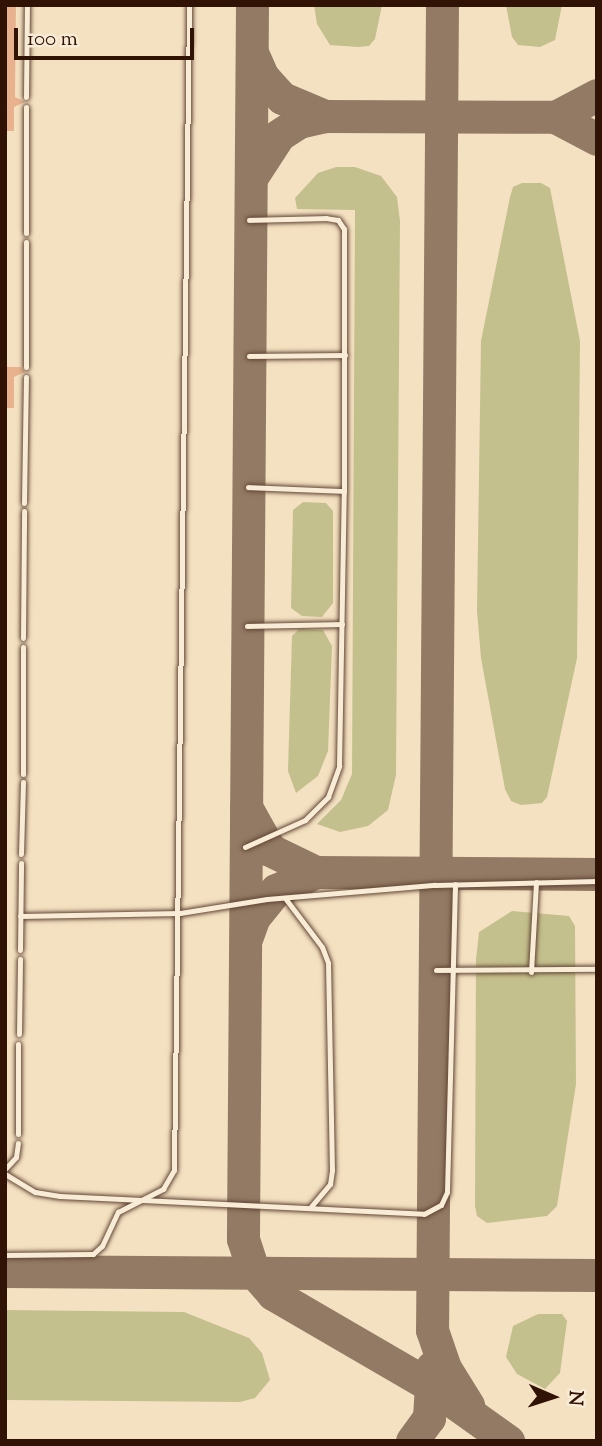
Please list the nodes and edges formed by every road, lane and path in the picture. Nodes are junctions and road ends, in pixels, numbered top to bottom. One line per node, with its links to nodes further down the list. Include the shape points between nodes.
1 (27, 5): 3 (lane)
2 (189, 5): 29 (lane)
3 (26, 97)
4 (26, 107): 6 (lane)
5 (249, 220): 8 (lane, via 326,218 341,222)
6 (26, 233)
7 (26, 242): 10 (lane)
8 (345, 355): 9 (lane); 13 (lane)
9 (249, 356)
10 (26, 367)
11 (26, 377): 14 (lane)
12 (248, 487): 13 (lane)
13 (344, 491): 16 (lane)
14 (24, 503)
15 (24, 511): 18 (lane)
16 (342, 624): 17 (lane); 22 (lane, via 341,741 333,786 306,820)
17 (247, 626)
18 (23, 638)
19 (23, 647): 20 (lane)
20 (23, 774)
21 (23, 782): 23 (lane)
22 (245, 846)
23 (21, 854)
24 (21, 863): 30 (lane)
25 (597, 881): 26 (lane)
26 (536, 882): 27 (lane); 36 (lane)
27 (456, 884): 28 (lane); 35 (lane)
28 (285, 898): 29 (lane); 43 (lane, via 322,947 328,963 332,1170 330,1184)
29 (180, 912): 30 (lane); 42 (lane, via 174,1170 163,1189)
30 (20, 916): 31 (lane)
31 (20, 950)
32 (20, 959): 37 (lane)
33 (597, 969): 36 (lane)
34 (436, 970): 35 (lane)
35 (452, 971): 36 (lane); 43 (lane, via 447,1192 441,1205 424,1214)
36 (531, 972)
37 (19, 1034)
38 (18, 1044): 39 (lane)
39 (18, 1134)
40 (18, 1143): 41 (lane, via 13,1163)
41 (5, 1171): 42 (lane, via 36,1192)
42 (148, 1199): 43 (lane); 44 (lane, via 117,1212 93,1254)
43 (310, 1208)
44 (5, 1255)

